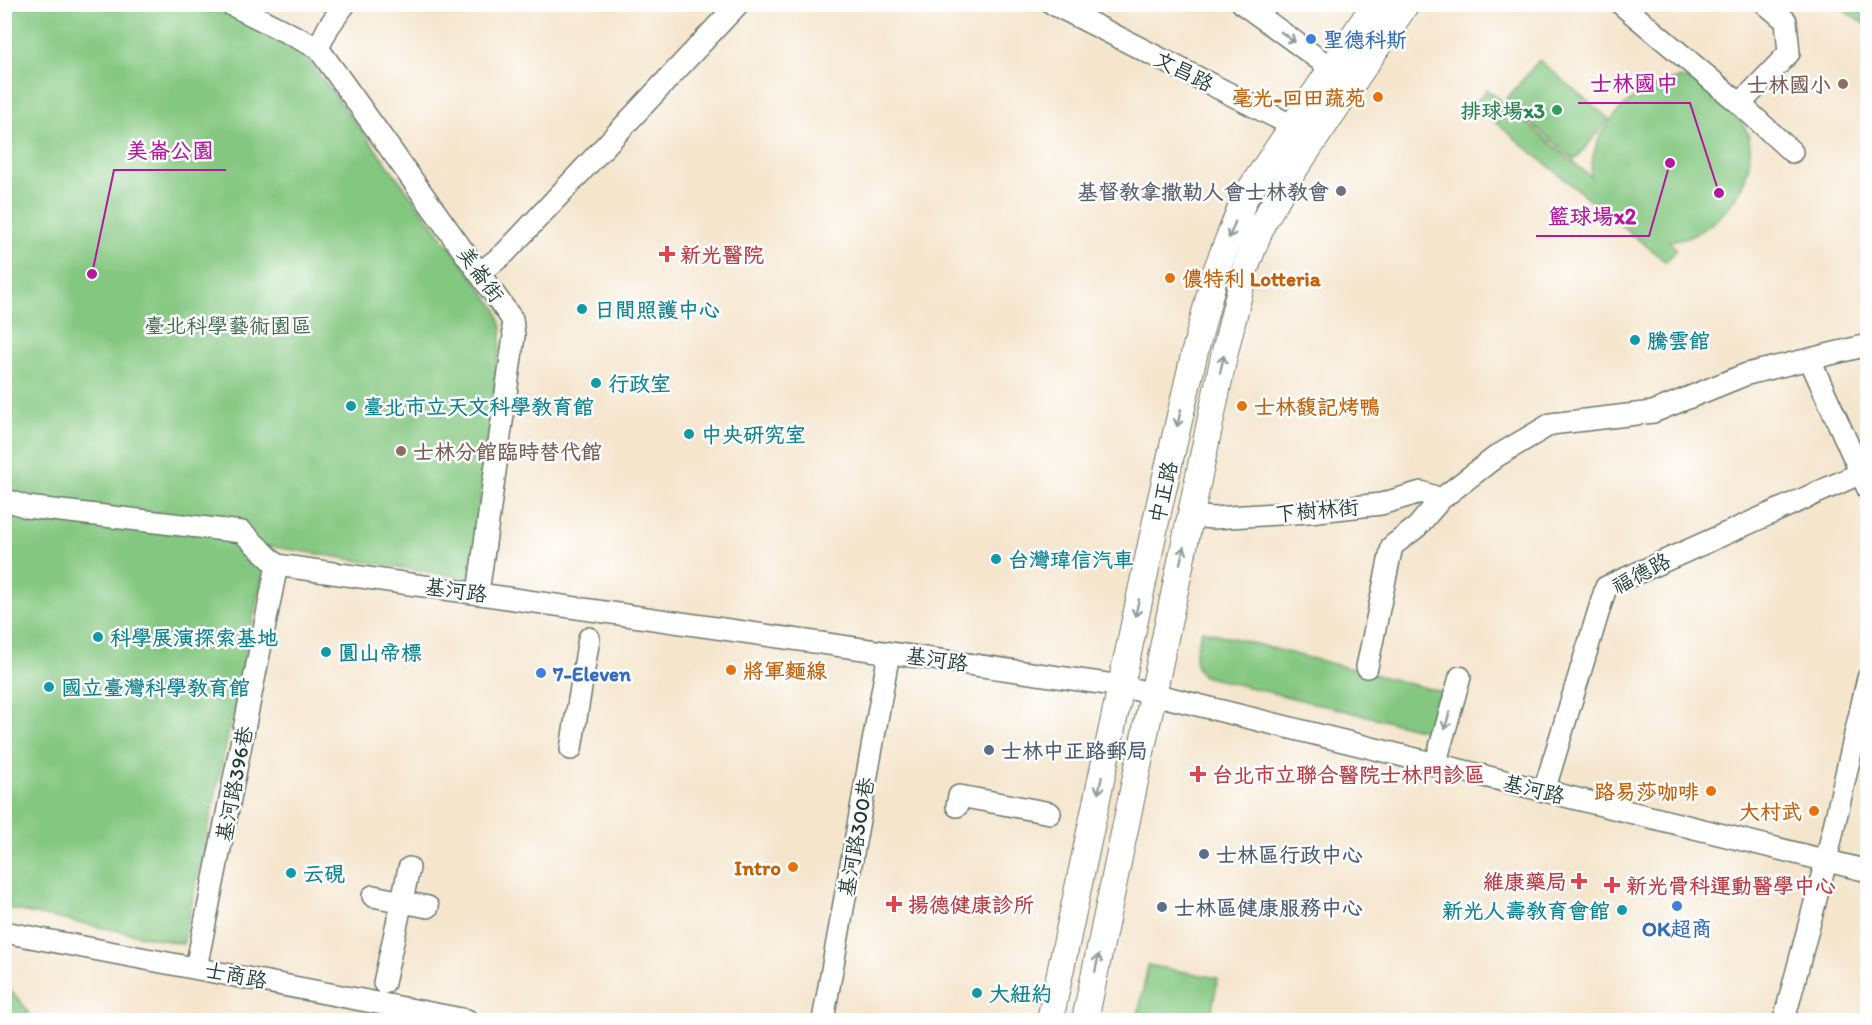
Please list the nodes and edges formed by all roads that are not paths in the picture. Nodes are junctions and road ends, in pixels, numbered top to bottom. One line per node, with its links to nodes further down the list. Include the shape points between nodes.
1 (230, 4): 10 (street)
2 (345, 4): 10 (street)
3 (738, 4): 15 (street, via 505,253)
4 (1053, 4): 13 (street, 文昌路)
5 (1243, 4): 11 (street, one-way to 11)
6 (1375, 4): 11 (main road, 中正路)
7 (1406, 4): 13 (main road, 中正路)
8 (1622, 4): 12 (street)
9 (1766, 4): 12 (street, via 1786,21 1789,53)
10 (318, 48): 15 (street, 美崙街)
11 (1332, 69): 13 (main road, 中正路)
12 (1740, 104): 14 (street)
13 (1303, 134): 21 (main road, 中正路, one-way to 13, via 1245,269); 29 (main road, 中正路, one-way to 29, via 1245,197 1216,271)
14 (1792, 152)
15 (480, 273): 23 (street, 美崙街, via 512,319 514,336)
16 (1868, 345): 17 (street)
17 (1810, 360): 18 (street); 20 (street, via 1747,374 1653,412 1551,424 1497,456)
18 (1865, 477): 33 (street, 福德路, via 1606,587)
19 (4, 499): 22 (street, via 27,507 242,532)
20 (1441, 499): 21 (street, 下樹林街, via 1421,492 1371,506 1213,518); 26 (street, via 1417,527 1392,546)
21 (1191, 516): 30 (main road, 中正路, one-way to 21)
22 (277, 564): 23 (street, 基河路); 43 (street, 基河路396巷)
23 (478, 593): 25 (street, 基河路)
24 (589, 638): 31 (street)
25 (889, 653): 29 (street, 基河路); 46 (street, 基河路300巷)
26 (1367, 667)
27 (1460, 677): 32 (street, one-way to 32)
28 (1868, 678): 36 (street)
29 (1121, 686): 30 (street, 基河路); 47 (main road, 中正路, one-way to 47)
30 (1154, 695): 32 (street, 基河路); 48 (main road, 中正路, one-way to 30)
31 (571, 749)
32 (1435, 765): 33 (street, 基河路)
33 (1544, 792): 36 (street, 基河路)
34 (957, 806): 35 (street, via 959,796)
35 (1050, 813)
36 (1826, 861): 38 (street, 基河路); 49 (street)
37 (409, 868): 40 (street)
38 (1868, 871)
39 (373, 896): 40 (street)
40 (402, 902): 41 (street); 44 (street)
41 (428, 907)
42 (4, 932): 43 (street, 士商路)
43 (196, 968): 45 (street, 士商路)
44 (384, 983)
45 (467, 1020)
46 (823, 1020)
47 (1050, 1020)
48 (1085, 1020)
49 (1785, 1020)

